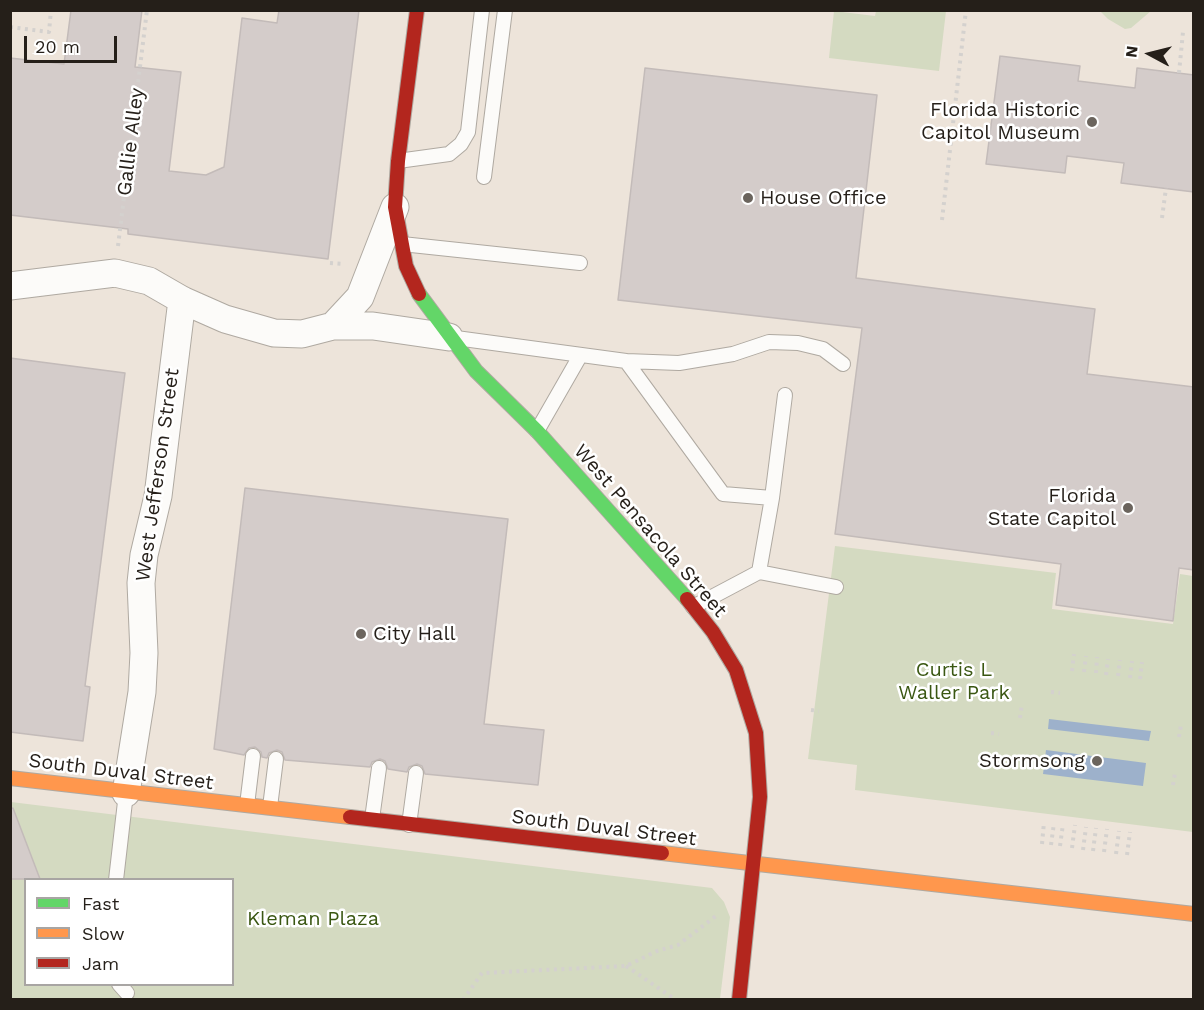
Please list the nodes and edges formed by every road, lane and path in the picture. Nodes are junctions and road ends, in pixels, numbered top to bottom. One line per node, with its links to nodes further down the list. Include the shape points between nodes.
1 (51, 10): 7 (path, via 49,32)
2 (147, 10): 18 (path, Gallie Alley)
3 (417, 10): 10 (main road)
4 (482, 10): 10 (lane, via 468,132 449,154)
5 (505, 10): 11 (lane)
6 (966, 10): 15 (path)
7 (10, 27)
8 (1183, 32): 9 (path)
9 (1179, 73)
10 (398, 161): 13 (main road)
11 (484, 177)
12 (1166, 188): 14 (path)
13 (395, 207): 16 (main road); 21 (street, via 360,297)
14 (1162, 218)
15 (942, 220)
16 (400, 244): 17 (lane); 22 (main road, via 422,302)
17 (580, 263)
18 (115, 273): 19 (street); 20 (street, via 148,281)
19 (10, 286)
20 (182, 300): 21 (street, via 225,319 274,333 302,334); 65 (street, West Jefferson Street, via 158,496 144,555 142,692)
21 (333, 326): 22 (street, via 373,326)
22 (449, 337): 23 (lane); 27 (main road, West Pensacola Street, via 476,371)
23 (580, 356): 24 (lane); 27 (lane)
24 (626, 361): 25 (lane, via 679,363 733,354 769,342 823,349); 28 (lane, via 723,494)
25 (843, 364)
26 (785, 395): 28 (lane)
27 (537, 431): 31 (main road, West Pensacola Street)
28 (772, 498): 29 (lane)
29 (759, 572): 30 (lane); 31 (lane)
30 (836, 587)
31 (693, 607): 88 (main road, West Pensacola Street, via 736,670 756,732 760,797)
32 (1074, 654): 39 (path)
33 (1086, 656): 40 (path)
34 (1097, 657): 41 (path)
35 (1108, 658): 42 (path)
36 (1120, 660): 43 (path)
37 (1132, 661): 44 (path)
38 (1142, 662): 45 (path)
39 (1072, 671)
40 (1084, 672)
41 (1096, 673)
42 (1106, 675)
43 (1118, 676)
44 (1130, 678)
45 (1140, 679)
46 (1051, 692): 47 (path)
47 (1060, 693)
48 (1022, 704): 51 (path)
49 (811, 710): 50 (path)
50 (819, 711)
51 (1020, 718)
52 (1181, 725): 55 (path)
53 (991, 733): 54 (path)
54 (999, 734)
55 (1179, 737)
56 (1016, 751): 59 (path)
57 (253, 756): 66 (lane)
58 (276, 759): 67 (lane)
59 (1014, 766)
60 (378, 768): 68 (lane)
61 (416, 773): 72 (lane)
62 (1175, 773): 64 (path)
63 (10, 778): 65 (main road, South Duval Street)
64 (1173, 785)
65 (126, 793): 66 (main road, South Duval Street); 89 (lane)
66 (247, 807): 67 (main road, South Duval Street)
67 (270, 809): 68 (main road, South Duval Street)
68 (372, 821): 72 (main road, South Duval Street)
69 (1044, 822): 79 (path)
70 (1054, 823): 80 (path)
71 (1063, 824): 81 (path)
72 (409, 825): 88 (main road, South Duval Street)
73 (1075, 825): 82 (path)
74 (1086, 827): 83 (path)
75 (1096, 828): 84 (path)
76 (1107, 830): 85 (path)
77 (1119, 831): 86 (path)
78 (1130, 832): 87 (path)
79 (1042, 844)
80 (1051, 845)
81 (1060, 846)
82 (1072, 848)
83 (1083, 850)
84 (1093, 851)
85 (1104, 852)
86 (1116, 854)
87 (1127, 855)
88 (754, 865): 91 (main road, South Duval Street); 95 (main road, West Pensacola Street)
89 (116, 878)
90 (721, 912): 92 (path, via 678,945)
91 (1194, 914)
92 (626, 966): 93 (path, via 482,973); 94 (path)
93 (463, 999)
94 (676, 999)
95 (739, 999)

